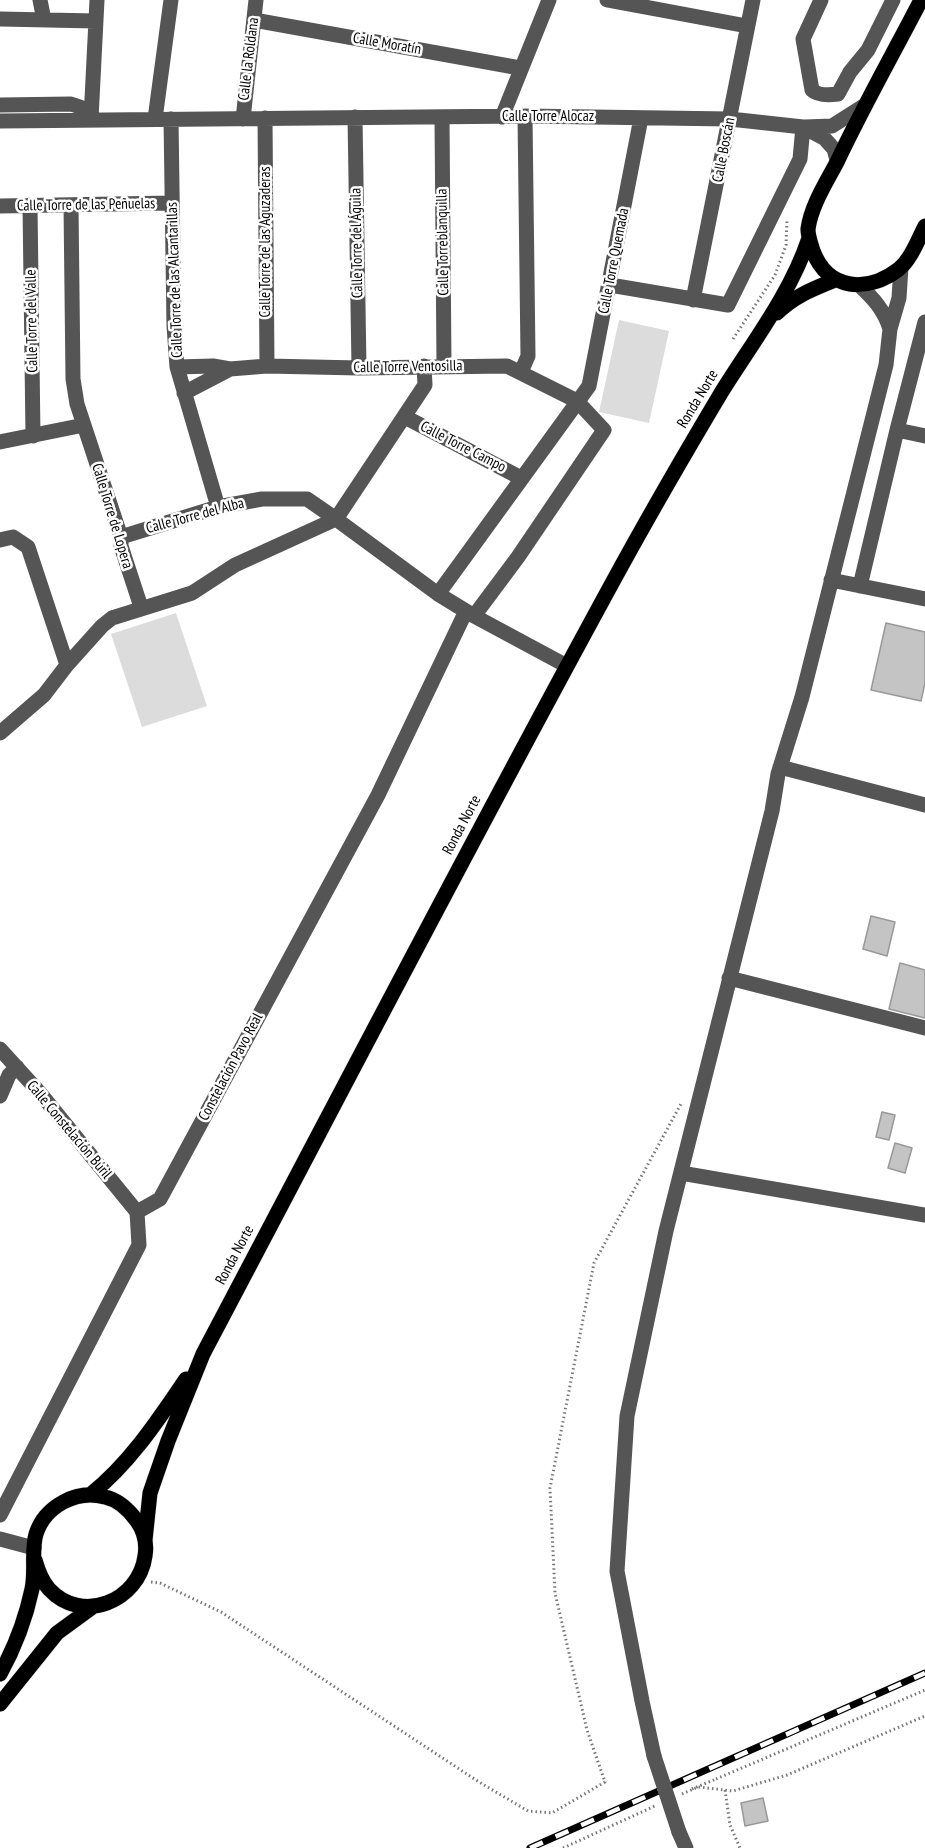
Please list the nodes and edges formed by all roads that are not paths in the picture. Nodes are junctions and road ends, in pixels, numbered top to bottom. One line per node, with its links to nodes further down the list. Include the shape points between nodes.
1 (40, 0): 12 (street)
2 (98, 0): 14 (street)
3 (171, 0): 26 (street)
4 (256, 0): 13 (street, Calle la Roldana)
5 (549, 0): 16 (street)
6 (607, 0): 15 (street)
7 (753, 0): 15 (street, Calle Boscán)
8 (820, 0): 9 (street, via 803,39 812,90 829,95 838,94)
9 (893, 0)
10 (921, 0): 18 (main road, Ronda Norte)
11 (0, 19): 12 (street)
12 (44, 20): 14 (street)
13 (254, 20): 16 (street, Calle Moratín); 28 (street, Calle la Roldana)
14 (96, 21): 25 (street)
15 (747, 26): 29 (street, Calle Boscán)
16 (520, 69): 21 (street)
17 (0, 105): 25 (street, via 71,104)
18 (865, 105): 31 (street, via 832,126); 32 (main road, Ronda Norte)
19 (525, 116): 21 (street, Calle Torre Alocaz); 24 (street, Calle Torre Alocaz); 53 (street, via 528,357)
20 (355, 117): 22 (street, Calle Torre Alocaz); 23 (street, Calle Torre Alocaz); 51 (street, Calle Torre del Águila)
21 (502, 117): 23 (street, Calle Torre Alocaz)
22 (265, 118): 28 (street, Calle Torre Alocaz); 48 (street, Calle Torre de las Aguzaderas)
23 (442, 118): 47 (street, Calle Torreblanquilla)
24 (641, 118): 29 (street, Calle Torre Alocaz); 41 (street, Calle Torre Quemada)
25 (91, 119): 26 (street, Calle Torre Alocaz); 30 (street, Calle Torre Alocaz)
26 (155, 119): 27 (street, Calle Torre Alocaz)
27 (171, 119): 28 (street, Calle Torre Alocaz); 33 (street, Calle Torre de las Alcantarillas)
28 (243, 119)
29 (730, 119): 31 (street, Calle Torre Alocaz); 43 (street, Calle Boscán)
30 (0, 121)
31 (803, 127): 32 (street, Calle Torre Alocaz, via 824,138 834,149); 43 (street, via 800,159 728,305)
32 (837, 160): 38 (main road, Ronda Norte, via 810,220)
33 (172, 203): 35 (street, Calle Torre de las Peñuelas); 50 (street, Calle Torre de las Alcantarillas)
34 (30, 205): 35 (street, Calle Torre de las Peñuelas); 36 (street, Calle Torre de las Peñuelas); 59 (street, Calle Torre del Valle)
35 (71, 205): 57 (street, via 73,379)
36 (0, 206)
37 (925, 226): 39 (main road)
38 (808, 238): 40 (main road, via 816,257); 44 (main road, Ronda Norte)
39 (902, 267): 42 (main road, via 877,281); 46 (street)
40 (835, 280): 42 (main road); 44 (main road, Ronda Norte, via 789,301)
41 (609, 285): 43 (street); 55 (street, Calle Torre Quemada, via 589,386)
42 (859, 285): 46 (street, via 876,300)
43 (693, 300)
44 (768, 321): 74 (main road, Ronda Norte, via 678,466)
45 (925, 322): 58 (street)
46 (890, 329): 67 (street, via 886,365)
47 (444, 365): 49 (street, Calle Torre Ventosilla); 53 (street, Calle Torre Ventosilla, via 507,366)
48 (267, 366): 51 (street, Calle Torre Ventosilla); 52 (street, Calle Torre Ventosilla)
49 (424, 366): 51 (street, Calle Torre Ventosilla); 56 (street, via 425,385)
50 (177, 367): 52 (street, Calle Torre Ventosilla); 54 (street, Calle Torre de las Alcantarillas)
51 (359, 368)
52 (230, 369): 54 (street, Calle Torre Ventosilla)
53 (520, 372): 55 (street, Calle Torre Ventosilla)
54 (184, 393): 63 (street, Calle Torre de las Alcantarillas)
55 (577, 401): 62 (street, Calle Torre Quemada); 72 (street, via 604,430 518,557)
56 (405, 417): 62 (street, Calle Torre Campo); 64 (street)
57 (84, 425): 59 (street); 65 (street, Calle Torre de Lopera)
58 (897, 430): 60 (street); 68 (street)
59 (33, 436): 61 (street)
60 (925, 436)
61 (0, 442)
62 (521, 478): 69 (street, Calle Torre Quemada)
63 (218, 507): 64 (street, Calle Torre del Alba, via 262,499 307,499); 65 (street, Calle Torre del Alba)
64 (336, 519): 69 (street, Calle Torre del Alba); 71 (street, via 235,565 192,593)
65 (121, 537): 71 (street, Calle Torre de Lopera)
66 (0, 540): 73 (street, via 13,537 28,547)
67 (831, 580): 68 (street); 76 (street)
68 (860, 586): 70 (street)
69 (438, 594): 72 (street, Calle Torre del Alba)
70 (925, 599)
71 (141, 607): 73 (street, via 112,618)
72 (470, 614): 74 (street, Calle Torre del Alba); 84 (street, Constelación Pavo Real, via 378,795 160,1199)
73 (67, 665): 75 (street, via 44,695)
74 (567, 666): 86 (main road, Ronda Norte)
75 (0, 733)
76 (780, 767): 77 (street); 78 (street)
77 (925, 805)
78 (729, 978): 79 (street); 83 (street)
79 (925, 1028)
80 (0, 1049): 81 (street, Calle Constelación Búril)
81 (17, 1067): 82 (street); 84 (street, Calle Constelación Búril)
82 (0, 1096)
83 (681, 1173): 85 (street); 95 (street, bridge, via 627,1416 617,1571 654,1756)
84 (137, 1212): 88 (street, via 139,1245)
85 (925, 1215)
86 (203, 1354): 87 (main road, Ronda Norte, via 114,1475); 90 (main road, Ronda Norte, via 150,1493)
87 (91, 1494): 90 (main road, via 120,1503 140,1525); 91 (main road, Ronda Norte, via 63,1501 52,1510 36,1534)
88 (0, 1515)
89 (0, 1539): 91 (street)
90 (145, 1540): 92 (main road, Ronda Norte, via 144,1565 137,1581 118,1598)
91 (34, 1554): 92 (main road, via 40,1576 50,1590 78,1605); 93 (main road, Ronda Norte, via 33,1587 26,1613)
92 (94, 1606): 94 (main road, via 57,1633)
93 (0, 1674)
94 (0, 1704)
95 (686, 1848)

